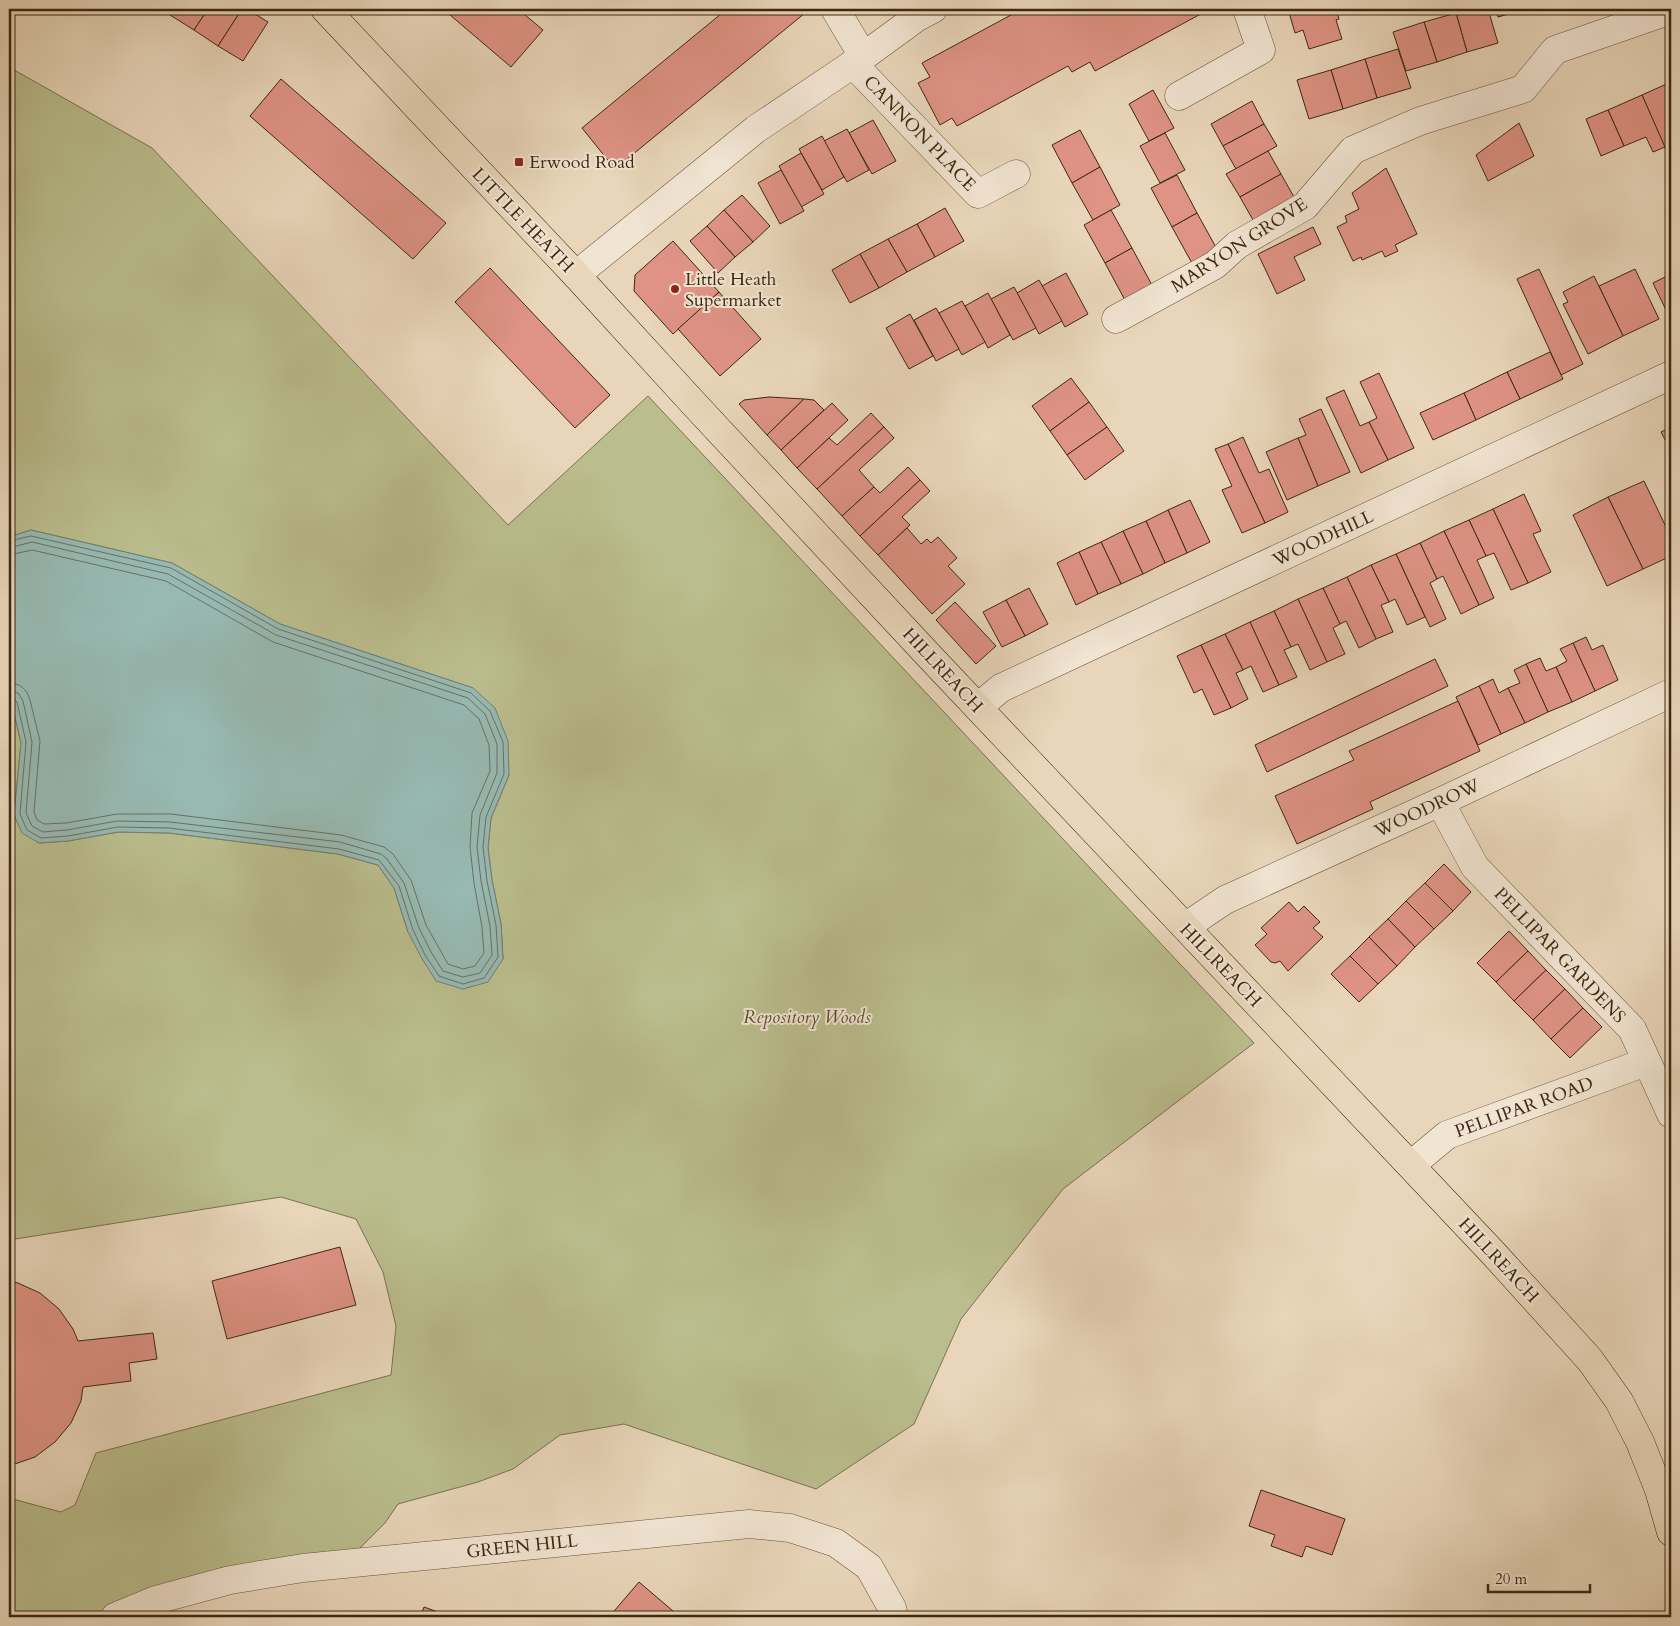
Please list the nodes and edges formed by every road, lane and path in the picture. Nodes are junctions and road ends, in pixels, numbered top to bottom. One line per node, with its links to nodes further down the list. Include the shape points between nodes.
1 (325, 9): 9 (main road, LITTLE HEATH)
2 (835, 9): 6 (street)
3 (933, 9): 6 (street)
4 (1247, 9): 7 (street, via 1261,50)
5 (1671, 10): 10 (street, MARYON GROVE, via 1555,50 1523,89 1420,121 1353,150 1305,206 1237,245 1215,265)
6 (858, 60): 8 (street, CANNON PLACE, via 978,194); 9 (street, via 756,128)
7 (1179, 96)
8 (1016, 174)
9 (576, 275): 12 (main road, LITTLE HEATH)
10 (1116, 319)
11 (1671, 376): 14 (street, WOODHILL, via 1001,688)
12 (720, 431): 14 (main road, HILLREACH)
13 (1671, 694): 15 (street, WOODROW)
14 (978, 708): 16 (main road, HILLREACH)
15 (1440, 802): 16 (street, WOODROW, via 1225,900); 17 (street, PELLIPAR GARDENS, via 1475,867 1632,1029)
16 (1186, 927): 19 (main road, HILLREACH)
17 (1646, 1062): 18 (street, PELLIPAR GARDENS); 19 (street, PELLIPAR ROAD, via 1447,1135)
18 (1671, 1114)
19 (1411, 1165): 20 (main road, HILLREACH, via 1590,1360 1619,1401 1640,1442)
20 (1671, 1532)
21 (115, 1617): 22 (street, GREEN HILL, via 156,1600 230,1580 303,1568 749,1524 790,1528 836,1544 869,1567)
22 (894, 1617)

